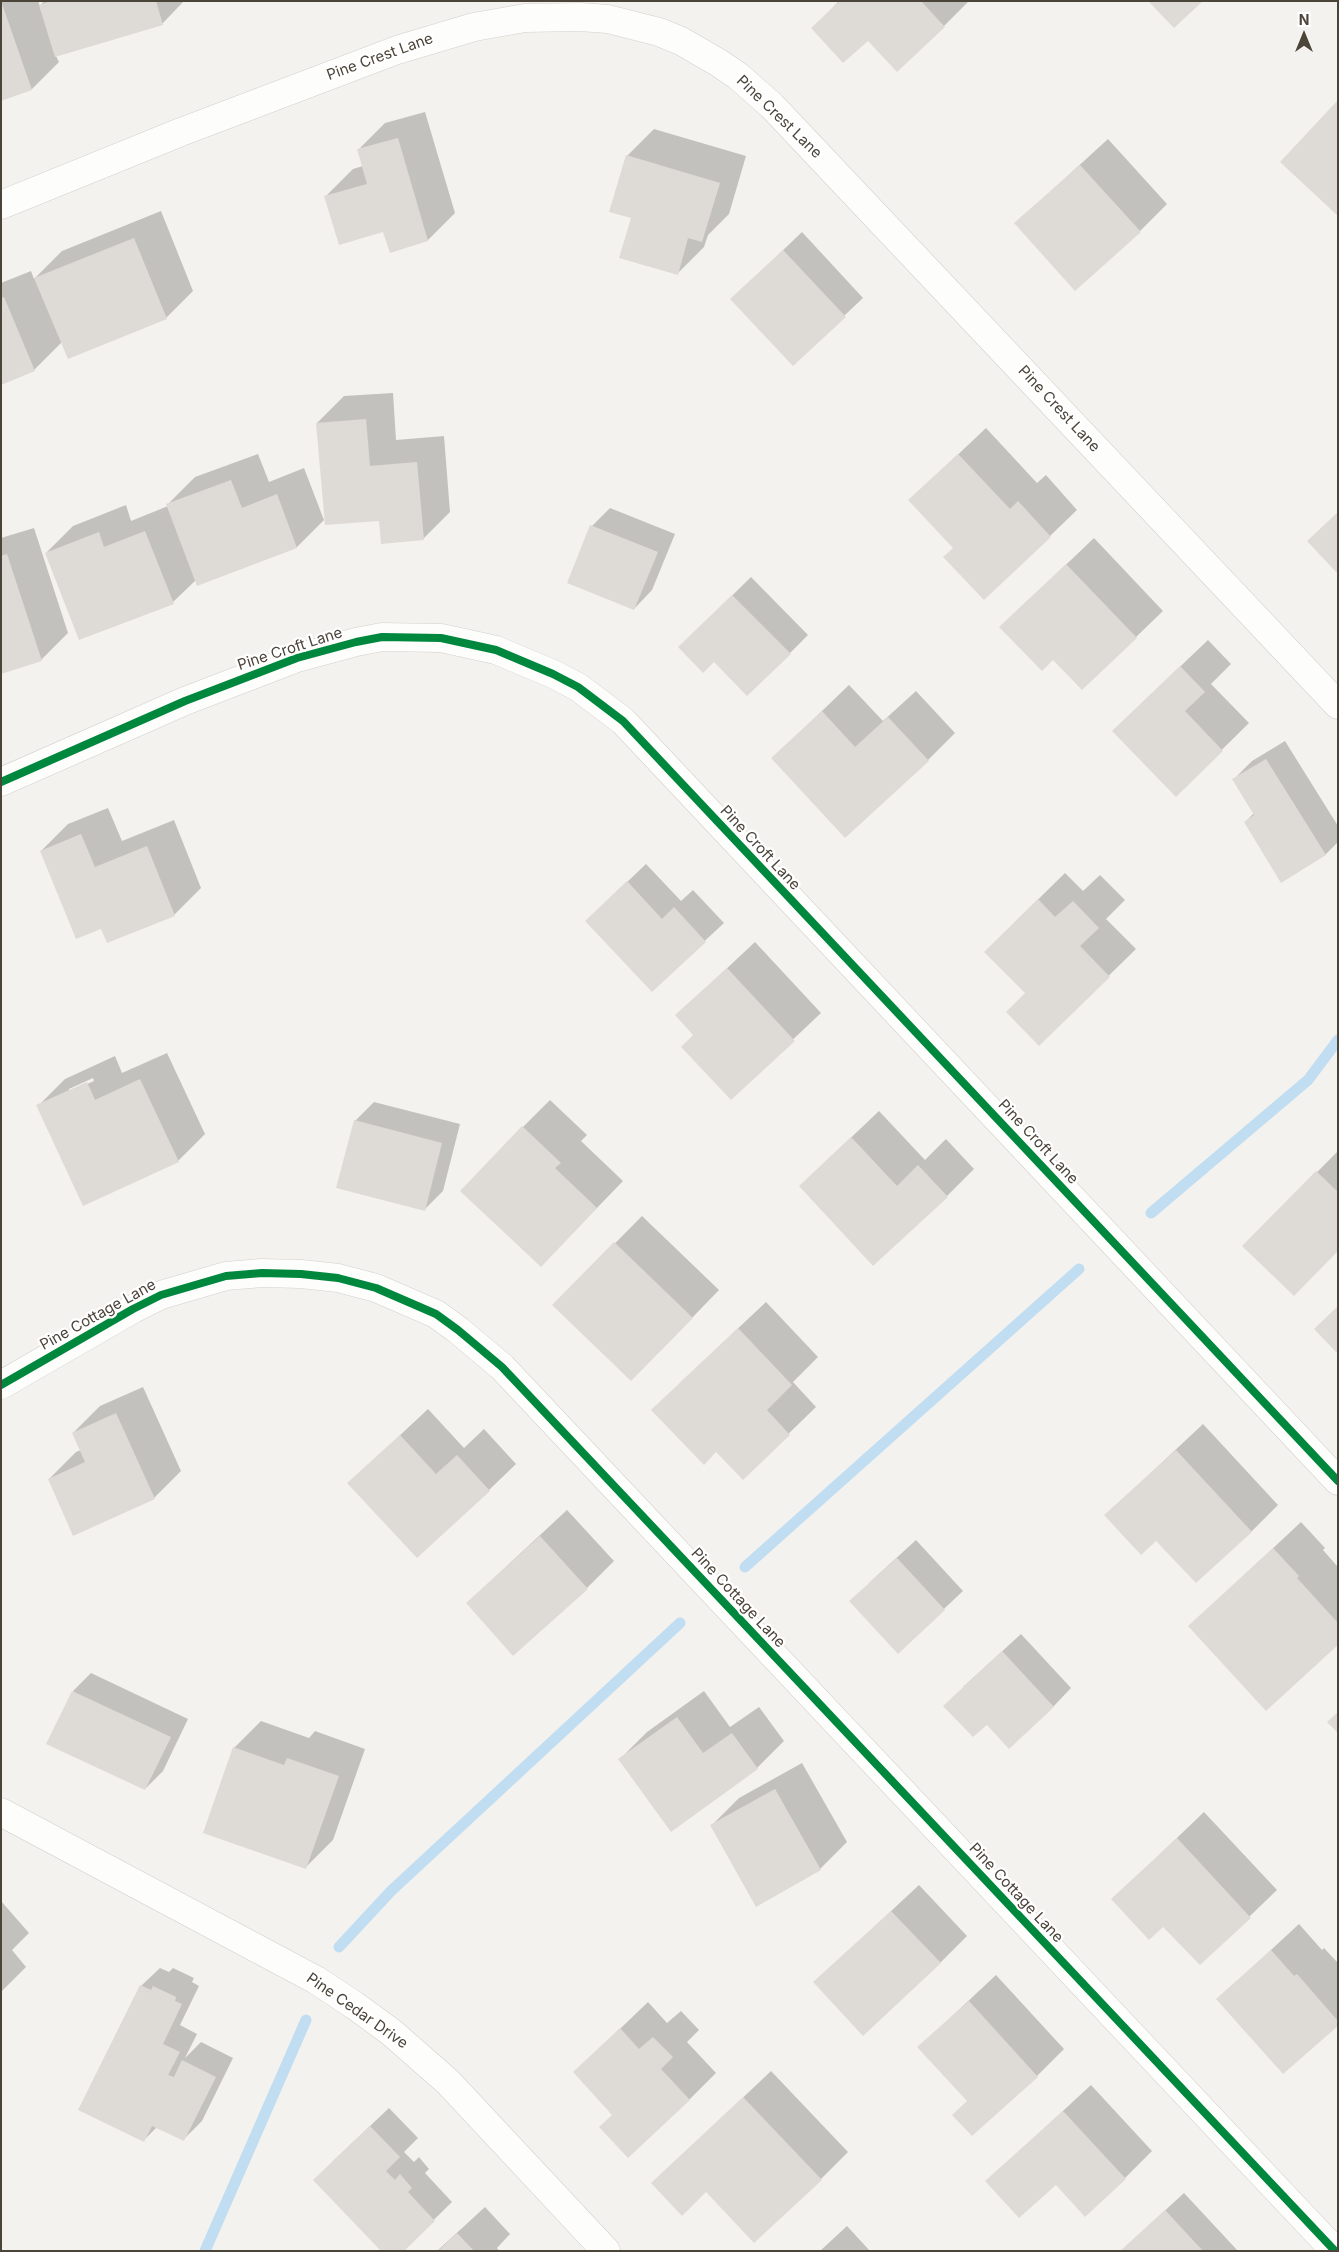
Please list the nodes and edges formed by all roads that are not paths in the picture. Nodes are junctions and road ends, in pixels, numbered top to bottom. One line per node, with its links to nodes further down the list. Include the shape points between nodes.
1 (1, 205): 2 (street, Pine Crest Lane, via 300,86 404,47 474,26 525,18 580,17 617,21 659,32 719,63 744,81 790,124)
2 (1338, 705)
3 (1, 782): 5 (street, Pine Croft Lane, via 211,691 297,658 382,637 441,638 496,650 578,686 622,721)
4 (1, 1386): 8 (street, Pine Cottage Lane, via 133,1309 169,1292 226,1276 262,1273 338,1278 376,1288 436,1314 502,1367)
5 (1338, 1481)
6 (1, 1812): 7 (street, Pine Cedar Drive, via 316,1980 354,2005 441,2076)
7 (606, 2251)
8 (1334, 2251)

